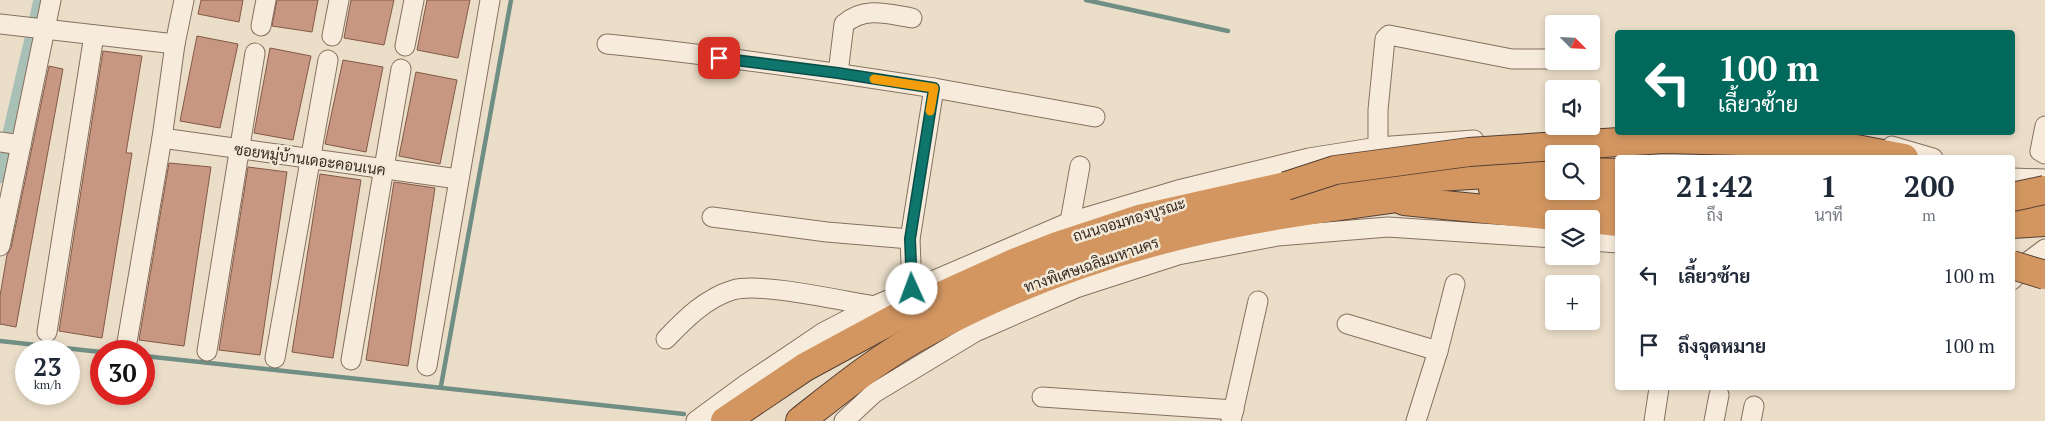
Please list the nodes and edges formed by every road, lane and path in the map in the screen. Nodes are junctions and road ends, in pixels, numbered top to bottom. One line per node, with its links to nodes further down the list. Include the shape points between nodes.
1 (51, 0): 10 (street)
2 (184, 0): 13 (street)
3 (266, 0): 9 (street)
4 (339, 0): 12 (street)
5 (414, 0): 15 (street)
6 (490, 0): 44 (street)
7 (912, 18): 20 (street, via 876,12 852,17 844,24)
8 (0, 24): 10 (street)
9 (261, 26)
10 (46, 28): 11 (street); 28 (street)
11 (94, 35): 13 (street); 76 (street)
12 (332, 36)
13 (175, 44): 26 (street)
14 (607, 44): 20 (street)
15 (405, 46)
16 (255, 53): 30 (street)
17 (1545, 59): 29 (street, via 1512,60 1389,35 1385,39 1378,110)
18 (328, 60): 37 (street)
19 (401, 69): 39 (street)
20 (838, 73): 21 (street)
21 (934, 88): 22 (street); 63 (street)
22 (1094, 117)
23 (2045, 126): 33 (street, via 2040,151)
24 (1615, 130): 29 (street)
25 (1835, 135): 36 (street)
26 (162, 138): 30 (street, ซอยหมู่บ้านเดอะคอนเนค); 78 (street)
27 (0, 142): 28 (street)
28 (21, 145): 66 (street)
29 (1378, 147): 58 (street, via 1309,158 1178,190)
30 (240, 150): 37 (street, ซอยหมู่บ้านเดอะคอนเนค); 79 (street)
31 (1600, 152): 34 (street, via 1699,146 1786,146)
32 (1545, 154): 89 (street, ถนนจอมทองบูรณะ, via 1496,156 1282,178 1221,191 1110,222 989,268 912,302 795,368)
33 (2045, 154)
34 (1868, 155)
35 (1888, 155): 46 (highway, bridge, via 1824,143 1664,139 1469,152 1335,170)
36 (1922, 155)
37 (310, 159): 39 (street, ซอยหมู่บ้านเดอะคอนเนค); 81 (street)
38 (1080, 166): 58 (street)
39 (383, 169): 44 (street, ซอยหมู่บ้านเดอะคอนเนค); 82 (street)
40 (1545, 171): 46 (highway, bridge)
41 (1600, 172): 42 (highway)
42 (1615, 173)
43 (2015, 178): 45 (street)
44 (458, 179): 83 (street)
45 (2045, 179)
46 (1286, 186): 90 (highway, ทางพิเศษเฉลิมมหานคร, via 1139,219 1016,262 912,309 805,366)
47 (2045, 190): 49 (highway, bridge)
48 (1615, 195): 53 (highway, via 1467,188)
49 (2015, 195)
50 (2015, 196): 51 (street)
51 (2045, 197)
52 (2015, 198): 56 (highway)
53 (1387, 200): 54 (highway); 91 (highway, ทางพิเศษเฉลิมมหานคร, via 1231,224 1151,242 1039,278 926,332 859,374)
54 (1545, 215)
55 (712, 217): 63 (street)
56 (2045, 218)
57 (1600, 220): 59 (highway)
58 (1070, 222): 72 (street)
59 (1615, 222)
60 (2045, 222): 61 (highway)
61 (2015, 224)
62 (1545, 237): 92 (street, via 1388,227 1278,236 1178,255 1076,288 975,332 874,393)
63 (910, 239): 72 (street)
64 (1600, 242): 65 (street)
65 (1615, 243)
66 (0, 246)
67 (2045, 249): 70 (street)
68 (2015, 266): 69 (highway, bridge)
69 (2045, 275)
70 (2015, 277)
71 (1455, 284): 80 (street)
72 (912, 289): 74 (street)
73 (1258, 300): 87 (street)
74 (874, 306): 77 (street, via 756,288 734,290 686,317); 88 (street, via 824,332)
75 (1347, 324): 80 (street)
76 (46, 332)
77 (666, 339)
78 (127, 340)
79 (207, 351)
80 (1438, 351): 93 (street)
81 (275, 358)
82 (351, 360)
83 (427, 366)
84 (1659, 390): 94 (street)
85 (1719, 395): 95 (street)
86 (1042, 396): 87 (street)
87 (1232, 415)
88 (696, 421)
89 (716, 421)
90 (725, 421)
91 (800, 421)
92 (844, 421)
93 (1416, 421)
94 (1654, 421)
95 (1714, 421)

